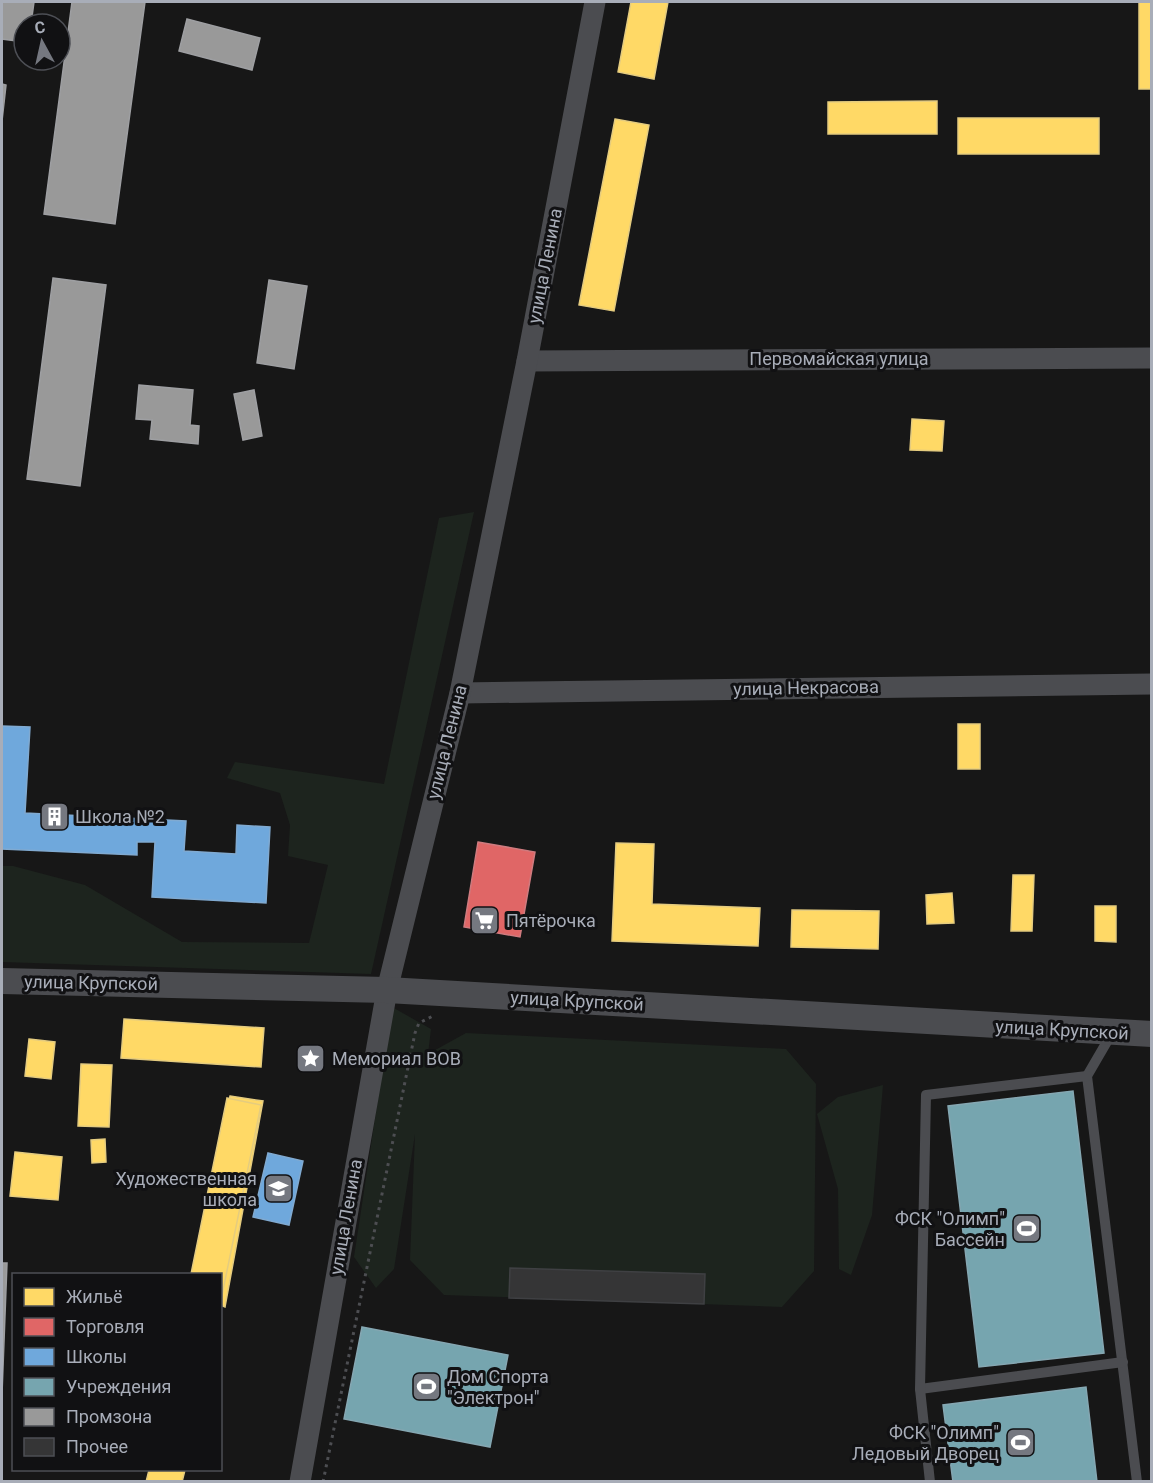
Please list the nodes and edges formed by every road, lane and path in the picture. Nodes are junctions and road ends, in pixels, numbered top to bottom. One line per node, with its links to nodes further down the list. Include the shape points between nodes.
1 (595, 2): 3 (street, улица Ленина)
2 (1152, 358): 3 (street, Первомайская улица)
3 (527, 361): 5 (street, улица Ленина)
4 (1152, 684): 5 (street, улица Некрасова)
5 (460, 693): 7 (street, улица Ленина)
6 (2, 981): 7 (street, улица Крупской)
7 (387, 990): 9 (street, улица Крупской); 14 (street, улица Ленина)
8 (440, 1014): 15 (path, via 419,1023 415,1033)
9 (1112, 1033): 10 (street, улица Крупской); 11 (lane)
10 (1152, 1034)
11 (1088, 1076): 12 (lane); 13 (lane, via 926,1095)
12 (1123, 1362): 13 (lane); 17 (lane)
13 (920, 1389): 16 (lane)
14 (300, 1482)
15 (323, 1482)
16 (930, 1482)
17 (1137, 1482)

